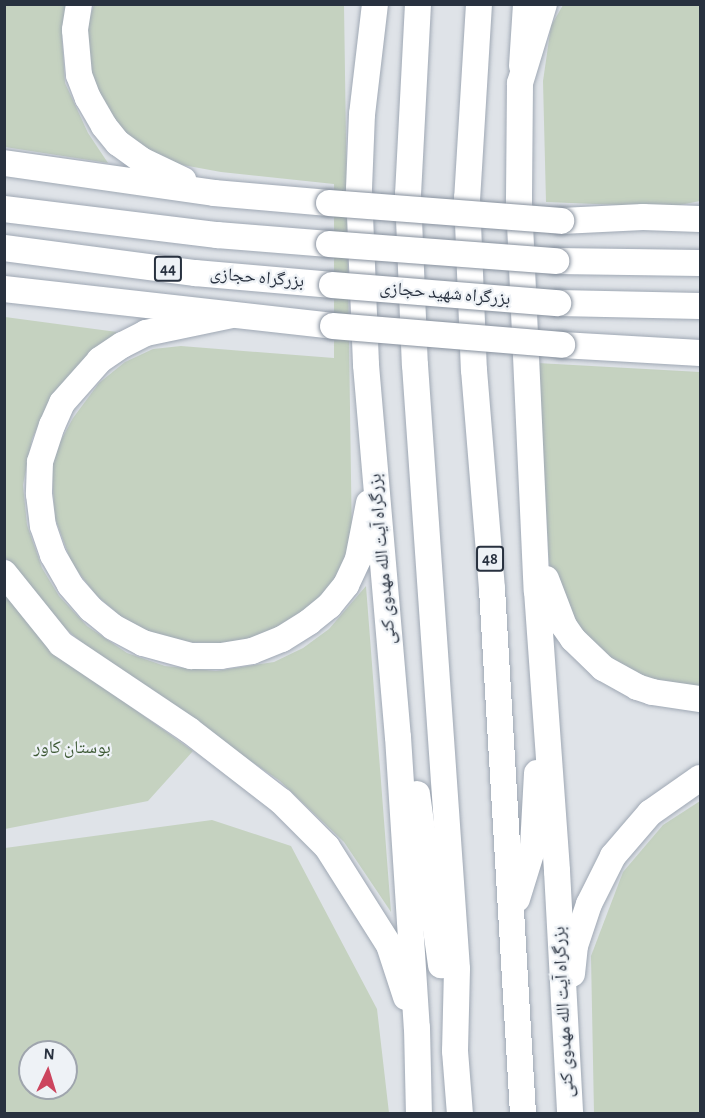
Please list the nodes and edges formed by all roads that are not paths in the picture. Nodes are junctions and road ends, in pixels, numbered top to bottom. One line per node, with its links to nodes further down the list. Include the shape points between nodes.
1 (79, 4): 11 (highway, via 75,30 79,75 104,126 118,143 141,160)
2 (356, 4): 9 (highway)
3 (375, 4): 9 (highway, بزرگراه آیت الله مهدوی کنی)
4 (418, 4): 33 (highway, via 408,194 415,365 457,969)
5 (480, 4): 30 (highway, 48, via 467,198 474,370)
6 (524, 4): 8 (main road)
7 (544, 4): 8 (highway, بزرگراه آیت الله مهدوی کنی)
8 (520, 83): 24 (highway, بزرگراه آیت الله مهدوی کنی, via 520,225)
9 (362, 114): 23 (highway, بزرگراه آیت الله مهدوی کنی, via 359,190)
10 (4, 163): 11 (highway)
11 (214, 193): 14 (highway, bridge, via 561,221)
12 (4, 209): 17 (highway, 44, bridge, via 217,235 329,244 556,261)
13 (700, 209): 14 (highway)
14 (643, 217): 15 (highway)
15 (700, 219)
16 (4, 248): 18 (highway, بزرگراه حجازی / 44, via 195,273)
17 (700, 263)
18 (332, 285): 20 (highway, بزرگراه شهید حجازی / 44, bridge, via 558,303)
19 (4, 289): 21 (highway)
20 (700, 306)
21 (232, 315): 22 (highway, bridge); 23 (highway, via 146,333 122,345 80,380 51,424 40,462 43,526 70,585 91,609 143,644 190,656 252,651 282,639 329,606 346,585 358,558)
22 (700, 355)
23 (375, 470): 28 (highway, بزرگراه آیت الله مهدوی کنی)
24 (536, 550): 26 (highway, بزرگراه آیت الله مهدوی کنی); 27 (highway, via 564,626 593,659 637,687 667,696)
25 (4, 573): 32 (highway, via 61,644 189,730 281,801 327,847 389,945)
26 (544, 689): 30 (highway, via 533,847); 31 (highway, بزرگراه آیت الله مهدوی کنی)
27 (700, 699)
28 (398, 736): 32 (highway, بزرگراه آیت الله مهدوی کنی); 33 (highway, via 417,793)
29 (700, 778): 31 (highway, via 650,813 613,856 598,881 575,946)
30 (512, 913): 36 (highway, 48)
31 (566, 1019): 37 (highway, بزرگراه آیت الله مهدوی کنی)
32 (417, 1028): 34 (highway, بزرگراه آیت الله مهدوی کنی)
33 (455, 1051): 35 (highway)
34 (419, 1113)
35 (460, 1113)
36 (523, 1113)
37 (570, 1113)

